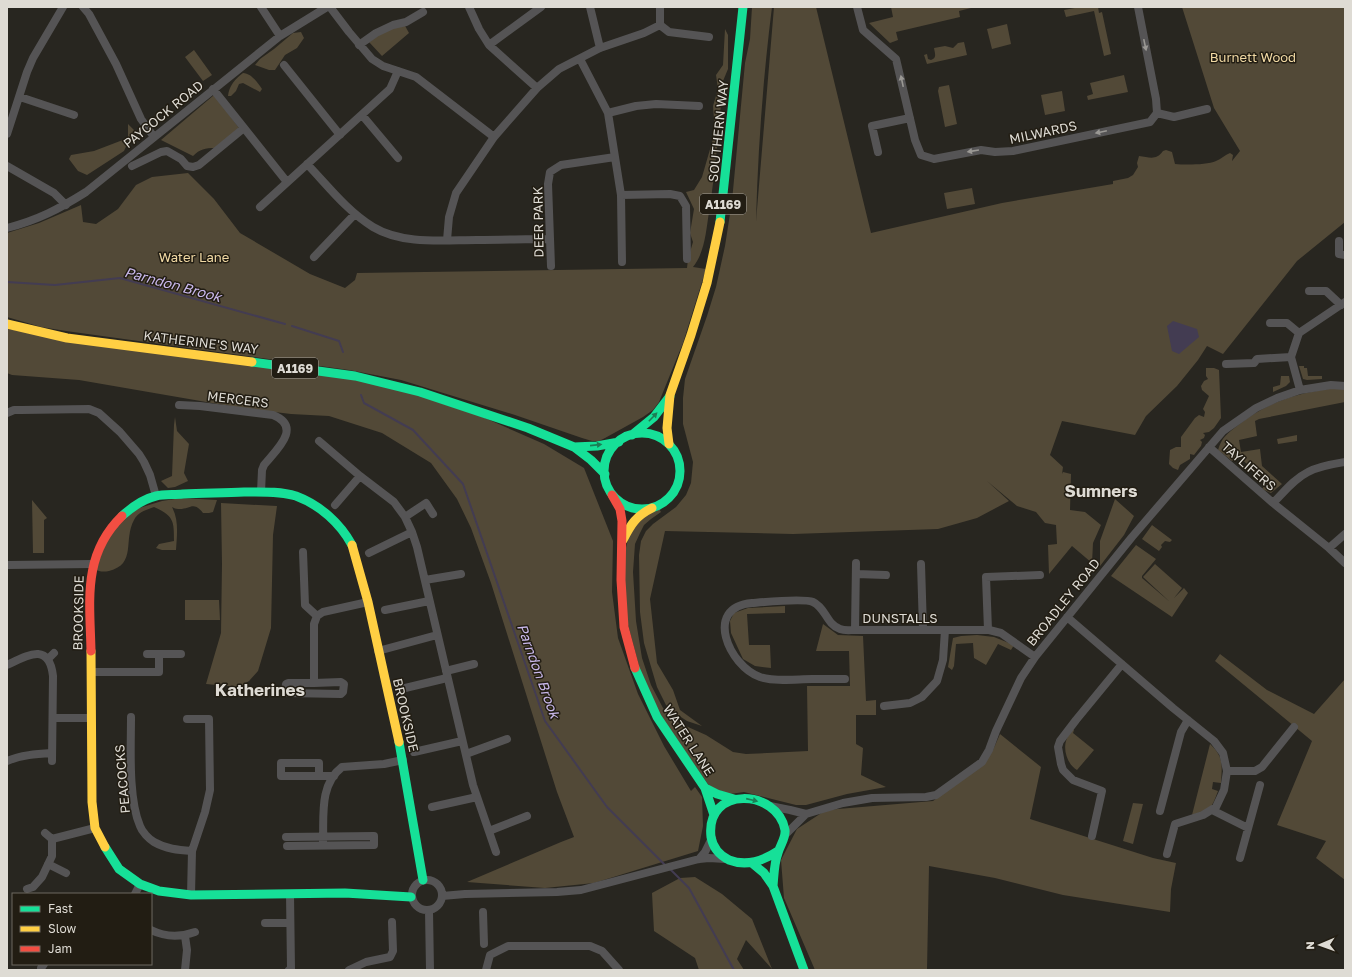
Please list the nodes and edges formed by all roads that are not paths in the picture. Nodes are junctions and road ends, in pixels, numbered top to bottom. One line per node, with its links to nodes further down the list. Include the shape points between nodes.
1 (63, 7): 24 (street, via 33,58)
2 (84, 7): 35 (street, via 116,64 141,119)
3 (261, 7): 14 (street)
4 (329, 7): 14 (street, PAYCOCK ROAD); 16 (street)
5 (469, 7): 17 (street)
6 (541, 7): 17 (street)
7 (590, 7): 18 (street)
8 (660, 7): 13 (street)
9 (743, 7): 66 (main road, SOUTHERN WAY / A1169, via 718,237 692,335)
10 (857, 7): 31 (street, MILWARDS, one-way to 10, via 896,59 863,30)
11 (1138, 7): 28 (street, one-way to 28)
12 (423, 12): 16 (street, via 406,22 392,25 376,33)
13 (660, 25): 15 (street, via 669,32); 18 (street)
14 (280, 36): 23 (street, PAYCOCK ROAD)
15 (709, 37)
16 (359, 45): 21 (street, via 383,66)
17 (489, 45): 22 (street)
18 (600, 48): 19 (street)
19 (580, 59): 22 (street, via 559,69); 27 (street)
20 (284, 66): 34 (street)
21 (398, 71): 30 (street, via 390,89); 36 (street, via 416,77)
22 (537, 88): 36 (street)
23 (213, 89): 32 (street); 35 (street, PAYCOCK ROAD)
24 (20, 97): 29 (street); 33 (street)
25 (699, 106): 27 (street, via 656,104)
26 (1207, 109): 28 (street, via 1174,117)
27 (608, 113): 38 (street)
28 (1157, 113): 31 (street, MILWARDS, one-way to 31, via 1150,122 1013,151 981,150 934,159 921,155)
29 (74, 115)
30 (362, 115): 34 (street); 39 (street)
31 (910, 118): 37 (street, via 872,126)
32 (244, 128): 42 (street, via 199,165 187,166 167,151); 43 (street)
33 (7, 134)
34 (340, 135): 40 (street)
35 (154, 137): 45 (street, PAYCOCK ROAD)
36 (494, 137): 50 (street, via 456,193 448,217)
37 (878, 152)
38 (615, 157): 44 (street); 49 (street, DEER PARK, via 562,165 550,172)
39 (398, 158)
40 (307, 164): 43 (street); 47 (street)
41 (7, 166): 45 (street, via 54,193)
42 (132, 166)
43 (287, 182): 46 (street)
44 (621, 195): 54 (street, via 680,196 686,206); 55 (street)
45 (66, 205): 48 (street, PAYCOCK ROAD, via 40,218)
46 (260, 207)
47 (355, 214): 50 (street, via 374,228 394,236); 53 (street)
48 (7, 228)
49 (550, 239): 50 (street); 56 (street, DEER PARK)
50 (447, 240)
51 (1339, 241): 52 (street, via 1339,254)
52 (1345, 255)
53 (314, 257)
54 (687, 259)
55 (622, 262)
56 (551, 266)
57 (1309, 291): 58 (street, via 1326,291)
58 (1343, 304): 61 (street)
59 (1270, 323): 61 (street, via 1287,323)
60 (7, 324): 73 (main road, KATHERINE'S WAY / A1169, via 67,338 355,376 441,398)
61 (1299, 333): 62 (street)
62 (1291, 357): 63 (street, via 1257,359 1254,363); 65 (street)
63 (1226, 364)
64 (1345, 386): 65 (street, BROADLEY ROAD, via 1331,385)
65 (1300, 390): 74 (street, BROADLEY ROAD, via 1277,398 1243,416 1223,431)
66 (670, 395): 69 (main road, SOUTHERN WAY / A1169, one-way to 66, via 654,417); 72 (main road, SOUTHERN WAY / A1169, via 667,428)
67 (179, 405): 78 (street, MERCERS, via 273,415 285,423 286,437 262,470)
68 (7, 413): 80 (street, via 21,410 89,408 99,413 139,454 150,475)
69 (632, 435): 71 (main road); 72 (main road, via 654,435)
70 (319, 441): 77 (street)
71 (619, 442): 73 (main road, KATHERINE'S WAY / A1169, one-way to 71); 76 (main road, via 608,455)
72 (669, 444): 83 (main road, via 678,459 679,481 669,499)
73 (574, 447): 76 (main road, KATHERINE'S WAY / A1169)
74 (1208, 447): 81 (street, TAYLIFERS); 106 (street, BROADLEY ROAD)
75 (1345, 462): 81 (street, TAYLIFERS, via 1309,471 1293,482)
76 (604, 474): 79 (main road)
77 (360, 476): 82 (street); 85 (street, via 394,502)
78 (261, 492): 80 (main road, BROOKSIDE); 103 (main road, BROOKSIDE, via 295,496 323,511 336,522 354,548)
79 (612, 495): 83 (main road, via 622,504 635,509); 88 (main road, WATER LANE, via 620,510)
80 (156, 496): 95 (main road, BROOKSIDE, via 131,508 113,525 100,544)
81 (1273, 503): 89 (street, TAYLIFERS)
82 (335, 505)
83 (652, 508): 88 (main road, WATER LANE, via 633,520)
84 (433, 514): 85 (street, via 426,503)
85 (405, 517): 86 (street)
86 (412, 532): 91 (street); 101 (street)
87 (1345, 534): 89 (street)
88 (622, 542): 142 (main road, WATER LANE, via 620,580 624,627 636,670 657,717)
89 (1329, 548): 93 (street, TAYLIFERS)
90 (303, 552): 105 (street, via 305,605)
91 (369, 553)
92 (856, 563): 98 (street, DUNSTALLS)
93 (1345, 563)
94 (7, 564): 95 (street)
95 (93, 564): 120 (main road, BROOKSIDE, via 90,589)
96 (921, 564): 107 (street)
97 (461, 574): 101 (street)
98 (856, 574): 99 (street); 108 (street, DUNSTALLS)
99 (886, 575)
100 (1040, 575): 110 (street, via 986,577)
101 (425, 580): 102 (street)
102 (429, 601): 104 (street); 111 (street)
103 (368, 602): 105 (street, via 323,612); 112 (main road, BROOKSIDE)
104 (385, 610)
105 (317, 616): 123 (street, via 314,624)
106 (1067, 617): 116 (street, BROADLEY ROAD); 118 (street)
107 (923, 629): 108 (street, DUNSTALLS); 109 (street, DUNSTALLS)
108 (855, 630): 122 (street, via 841,630 831,625 823,610 812,602 750,603 734,608 725,618 726,642 747,670 761,677 781,680)
109 (945, 630): 110 (street, DUNSTALLS); 125 (street, via 943,660 937,681 922,697 910,703)
110 (988, 630): 116 (street, DUNSTALLS, via 1001,633)
111 (437, 635): 112 (street); 121 (street)
112 (378, 651): 136 (main road, BROOKSIDE)
113 (147, 654): 114 (street)
114 (159, 654): 115 (street); 120 (street, via 159,672)
115 (181, 654)
116 (1035, 657): 149 (street, BROADLEY ROAD, via 1017,685 982,762 936,795 872,798)
117 (474, 664): 121 (street)
118 (1122, 664): 130 (street); 157 (street, via 1076,720 1058,747 1063,770 1073,780 1102,791)
119 (7, 665): 127 (street, via 32,654 51,656)
120 (91, 672): 128 (main road, BROOKSIDE)
121 (447, 675): 124 (street); 133 (street)
122 (845, 679)
123 (314, 682): 123 (street, via 288,683 285,691 307,694 343,692 344,684 341,682)
124 (401, 689)
125 (884, 706)
126 (130, 717): 164 (street, PEACOCKS, via 133,796 140,828 153,841 168,849)
127 (53, 718): 128 (street); 137 (street, via 52,757 33,754)
128 (91, 718): 152 (main road, BROOKSIDE, via 92,802)
129 (187, 719): 164 (street, via 209,719 210,742 210,790)
130 (1188, 720): 138 (street, via 1214,741 1223,753); 148 (street, via 1181,732)
131 (1294, 727): 138 (street, via 1262,767 1255,770)
132 (507, 739): 135 (street)
133 (462, 741): 134 (street); 135 (street)
134 (414, 752)
135 (466, 754): 143 (street)
136 (402, 760): 140 (street, via 342,767); 174 (main road, BROOKSIDE)
137 (7, 761)
138 (1228, 771): 147 (street, via 1224,790)
139 (319, 776): 139 (street, via 281,776 281,763 319,763); 140 (street)
140 (334, 776): 159 (street, via 323,802)
141 (1260, 785): 153 (street)
142 (705, 788): 144 (main road, WATER LANE); 150 (main road, WATER LANE)
143 (477, 796): 146 (street); 154 (street)
144 (734, 799): 145 (main road, one-way to 145, via 752,799); 150 (main road, via 722,804)
145 (770, 806): 149 (street); 156 (main road, via 781,818)
146 (432, 807)
147 (1212, 810): 153 (street); 167 (street, via 1175,824)
148 (1160, 811)
149 (806, 814): 156 (street, BROADLEY ROAD)
150 (714, 815): 160 (main road)
151 (527, 816): 154 (street)
152 (95, 828): 161 (street); 175 (main road, BROOKSIDE, via 119,869)
153 (1248, 828): 168 (street)
154 (489, 831): 166 (street)
155 (45, 833): 161 (street)
156 (785, 835): 165 (main road)
157 (1092, 836)
158 (286, 837): 159 (street)
159 (323, 837): 163 (street); 163 (street, via 374,836 374,845)
160 (712, 838): 169 (street); 170 (main road, via 715,849)
161 (52, 839): 172 (street, via 52,856)
162 (287, 846): 163 (street)
163 (323, 846)
164 (192, 851): 180 (street)
165 (778, 851): 171 (main road, via 766,860); 176 (main road)
166 (496, 852)
167 (1167, 854)
168 (1240, 858)
169 (699, 859): 170 (street); 181 (street, via 581,890)
170 (726, 859): 171 (main road)
171 (752, 863): 176 (main road, via 764,873)
172 (48, 864): 173 (street); 177 (street, via 42,877 33,887)
173 (66, 873)
174 (423, 880): 181 (street, via 436,883); 182 (street, via 415,884)
175 (140, 884): 178 (street); 180 (main road, BROOKSIDE, via 159,891)
176 (773, 886): 198 (main road)
177 (27, 889)
178 (136, 893)
179 (290, 894): 180 (main road, BROOKSIDE); 182 (main road, BROOKSIDE, via 345,893); 187 (street)
180 (192, 895)
181 (442, 896): 183 (street, via 439,906)
182 (411, 897): 183 (street, via 415,906)
183 (429, 911): 195 (street)
184 (483, 912): 191 (street)
185 (392, 922): 194 (street, via 393,950 390,957 366,962)
186 (265, 923): 187 (street)
187 (290, 923): 193 (street)
188 (152, 930): 190 (street)
189 (195, 932): 190 (street)
190 (185, 936): 192 (street)
191 (484, 944)
192 (185, 970)
193 (290, 970)
194 (349, 970)
195 (430, 970)
196 (486, 970): 197 (street, via 490,955 508,946 590,946 602,951)
197 (619, 970)
198 (804, 970)

